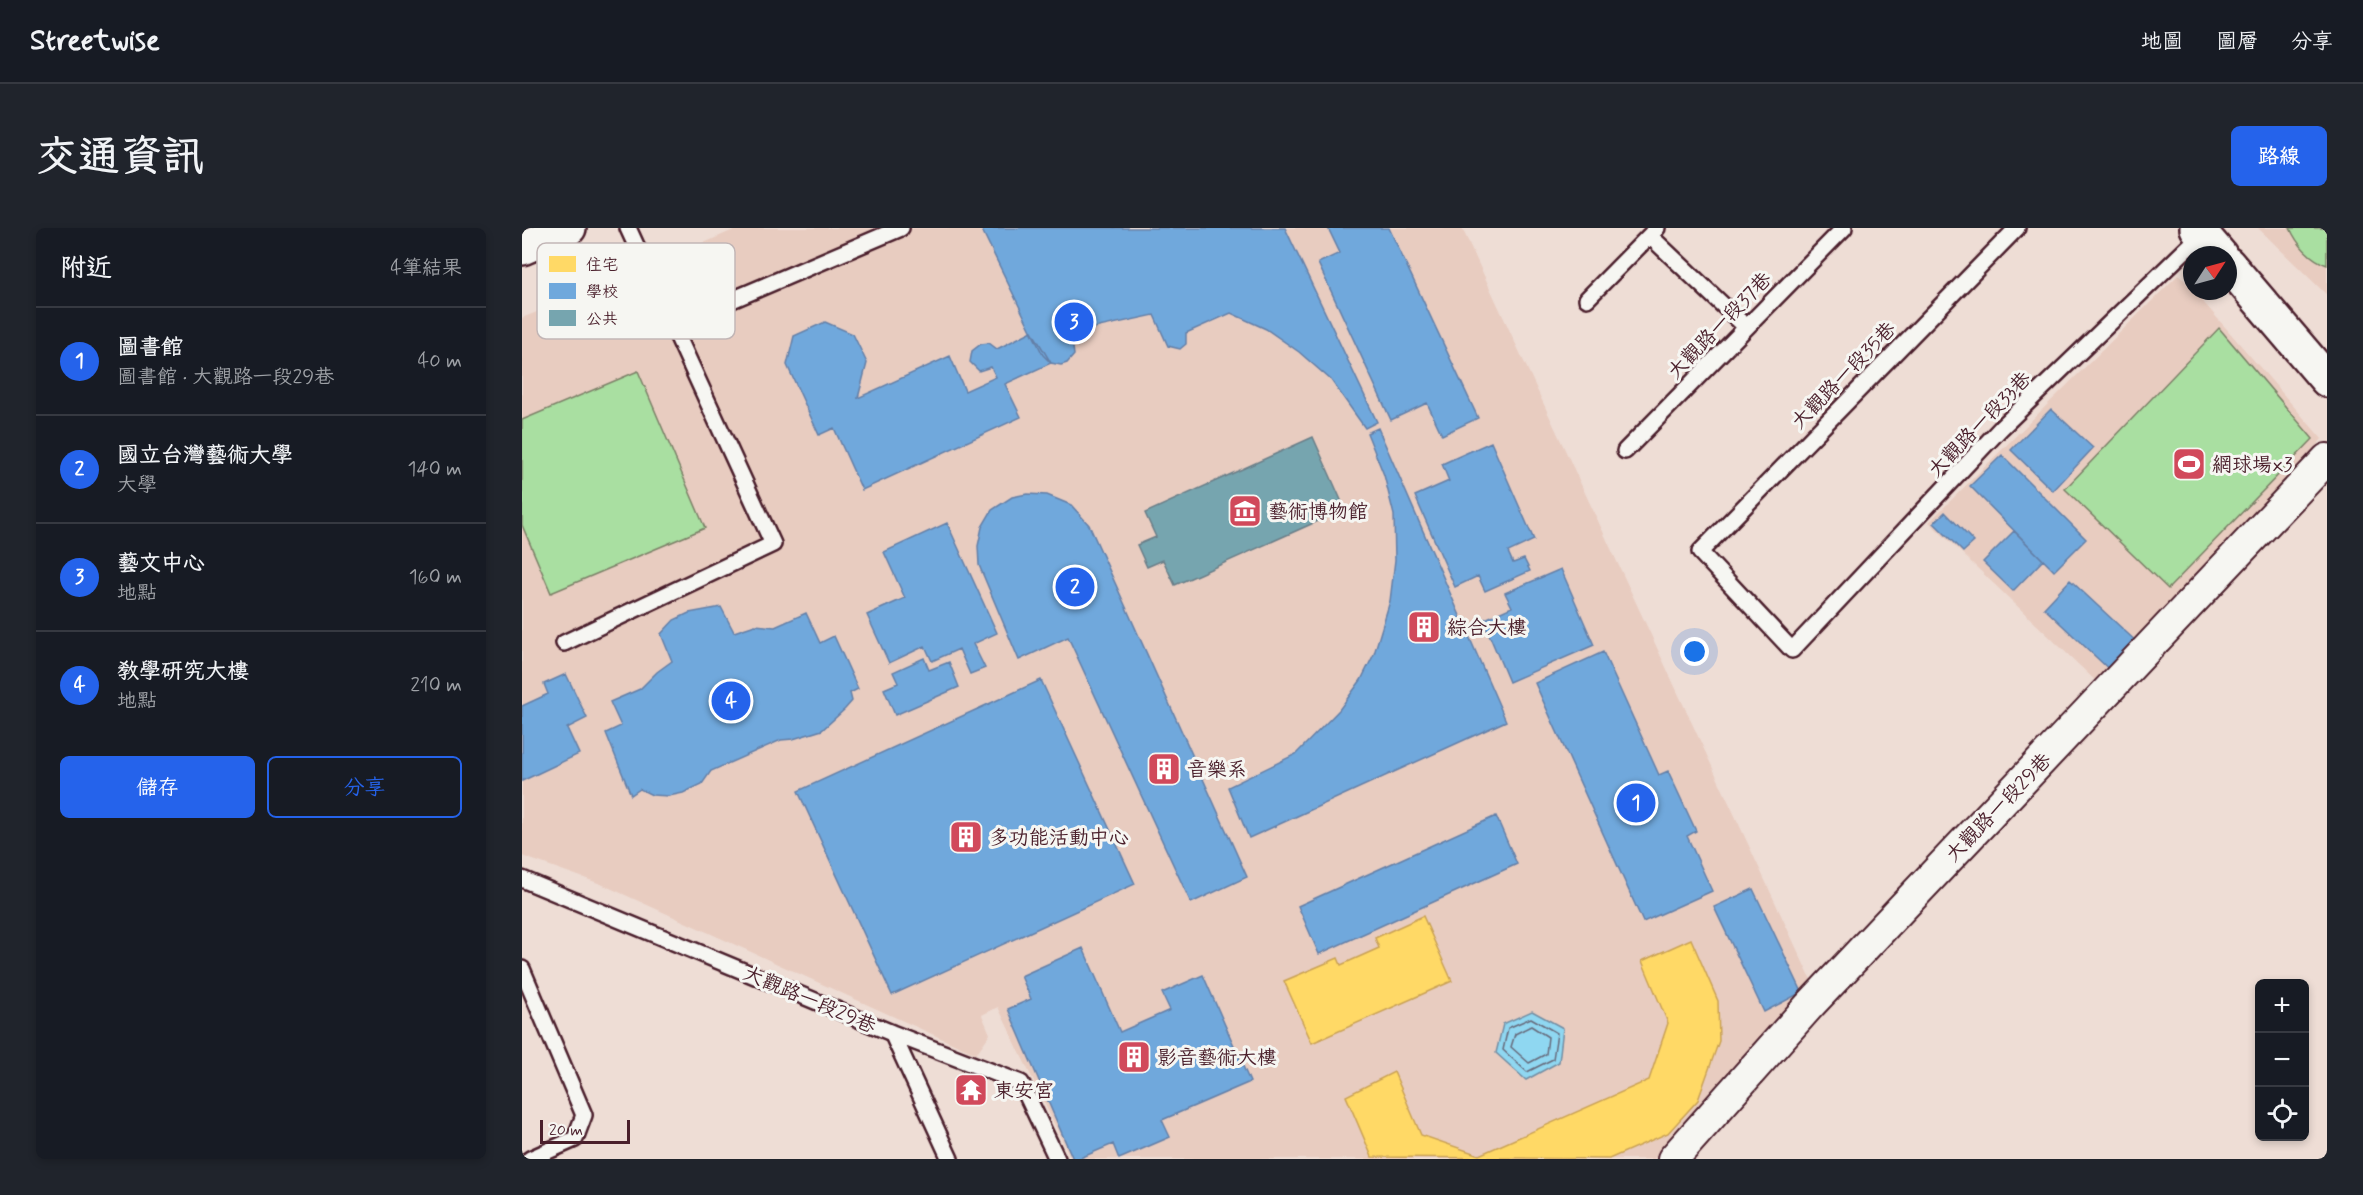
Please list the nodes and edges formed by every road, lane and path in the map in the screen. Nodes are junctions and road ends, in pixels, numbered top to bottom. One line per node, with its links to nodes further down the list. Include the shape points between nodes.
1 (569, 228): 9 (main road)
2 (628, 228): 8 (lane)
3 (901, 228): 11 (lane)
4 (1844, 228): 13 (lane, 大觀路一段37巷)
5 (2017, 228): 19 (lane, 大觀路一段35巷, via 1700,552)
6 (1654, 232): 12 (lane); 13 (lane)
7 (2206, 239): 19 (lane, 大觀路一段33巷, via 2001,428)
8 (635, 243)
9 (522, 248)
10 (2237, 275): 15 (main road)
11 (735, 299)
12 (1587, 299)
13 (1746, 327): 16 (lane, 大觀路一段37巷)
14 (679, 339): 18 (lane, via 773,544)
15 (2327, 380)
16 (1624, 451)
17 (2327, 459): 26 (street, 大觀路一段29巷, via 1809,1006)
18 (564, 643)
19 (1792, 650)
20 (522, 879): 22 (lane, 大觀路一段29巷)
21 (522, 969): 23 (lane, via 584,1114 575,1139)
22 (892, 1033): 24 (lane); 25 (lane, 大觀路一段29巷, via 1022,1083)
23 (530, 1159)
24 (950, 1159)
25 (1057, 1159)
26 (1673, 1159)

